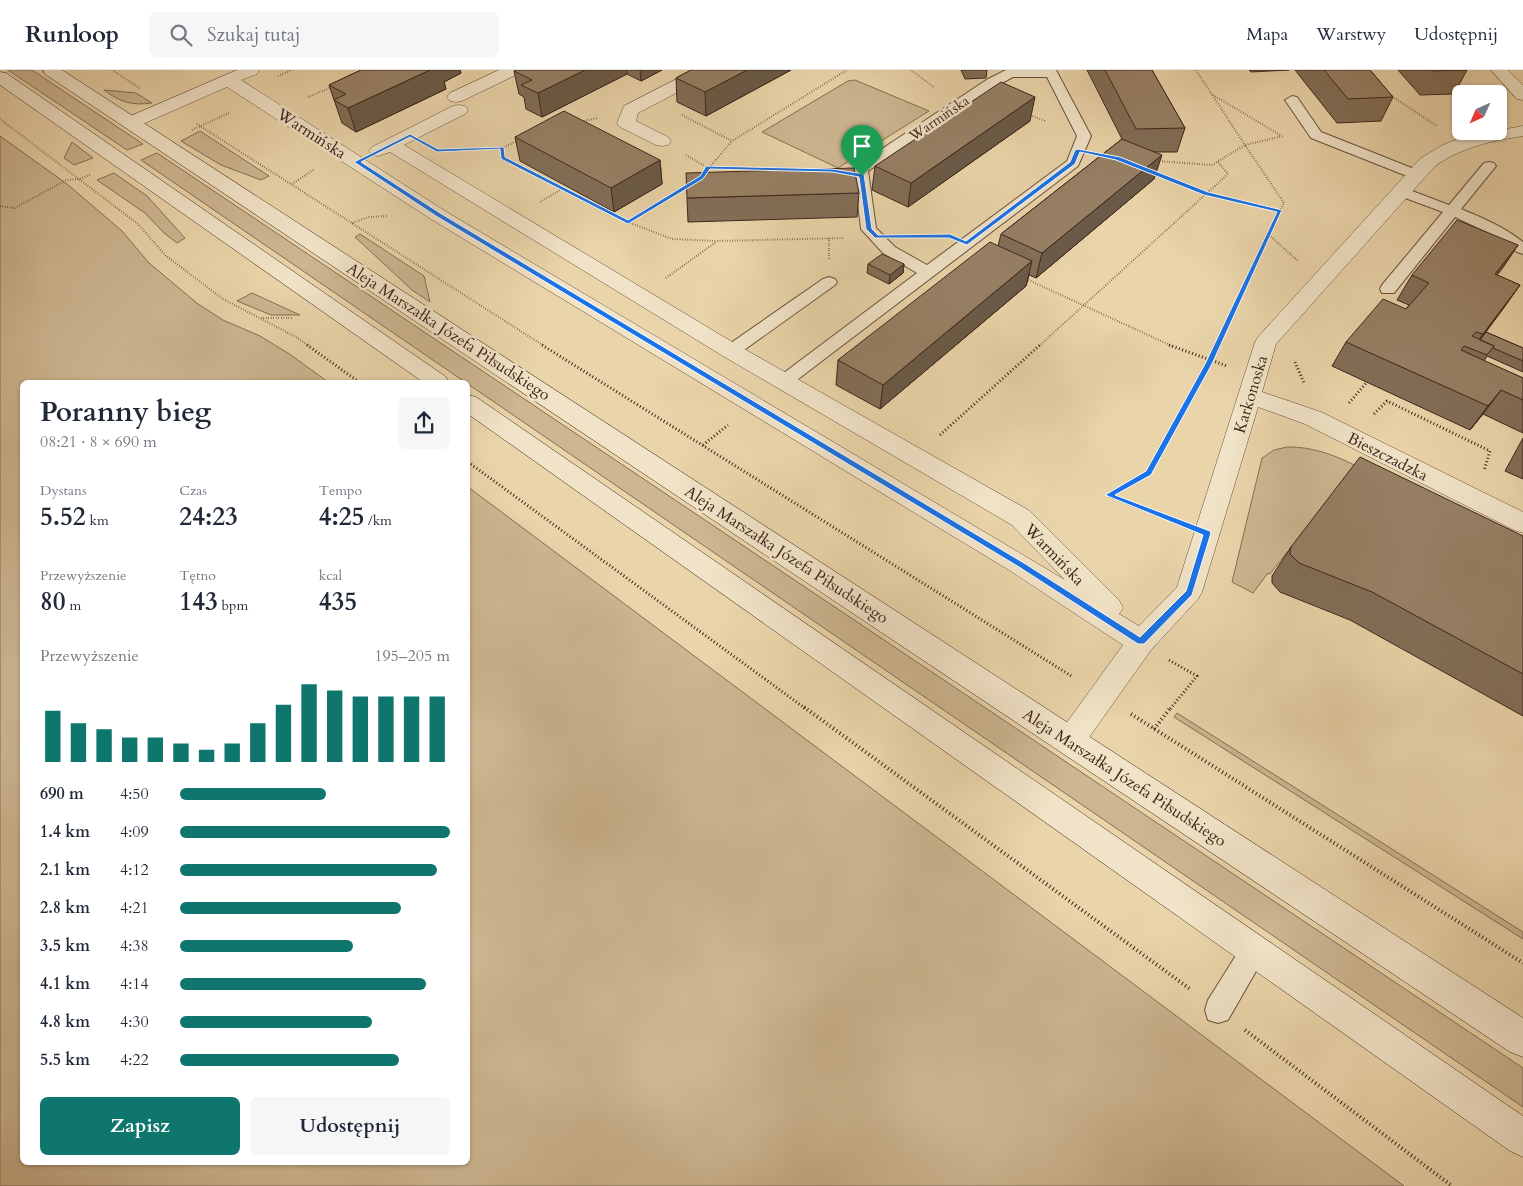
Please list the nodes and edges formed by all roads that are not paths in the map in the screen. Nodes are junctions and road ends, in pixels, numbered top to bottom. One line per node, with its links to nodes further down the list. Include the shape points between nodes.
1 (51, 70): 10 (street, Aleja Marszałka Józefa Piłsudskiego)
2 (251, 70): 7 (street)
3 (512, 70): 12 (street)
4 (707, 70): 13 (street, via 630,110 626,124)
5 (1499, 70): 8 (street)
6 (0, 77): 24 (street)
7 (229, 80): 10 (street); 14 (street, Warmińska)
8 (1523, 95)
9 (1292, 100): 16 (lane, via 1316,135)
10 (132, 122): 30 (street, Aleja Marszałka Józefa Piłsudskiego)
11 (1523, 131): 16 (street, Karkonoska, via 1452,146 1428,162)
12 (401, 140): 14 (street); 23 (street, Warmińska)
13 (662, 141)
14 (357, 162): 29 (street, Warmińska, via 1021,565)
15 (1489, 166): 18 (lane)
16 (1417, 175): 17 (street, Karkonoska)
17 (1402, 192): 18 (lane); 26 (street, Karkonoska, via 1266,342)
18 (1451, 212): 19 (lane, via 1514,241); 22 (lane)
19 (1523, 249)
20 (928, 272): 20 (lane, Warmińska, via 1073,163 1083,137 1051,73 1011,73 861,169 869,229 889,250); 25 (lane)
21 (829, 282): 23 (lane)
22 (1388, 289)
23 (731, 351): 25 (street, Warmińska)
24 (435, 380)
25 (783, 382): 29 (street, Warmińska, via 1021,518)
26 (1250, 396): 28 (street, Bieszczadzka, via 1313,418); 29 (street, Karkonoska, via 1189,592)
27 (470, 404): 31 (street)
28 (1523, 523)
29 (1141, 642): 30 (street, Karkonoska)
30 (1070, 741): 33 (street, Aleja Marszałka Józefa Piłsudskiego)
31 (1254, 950): 32 (lane); 34 (street)
32 (1218, 1010)
33 (1523, 1039)
34 (1523, 1138)

